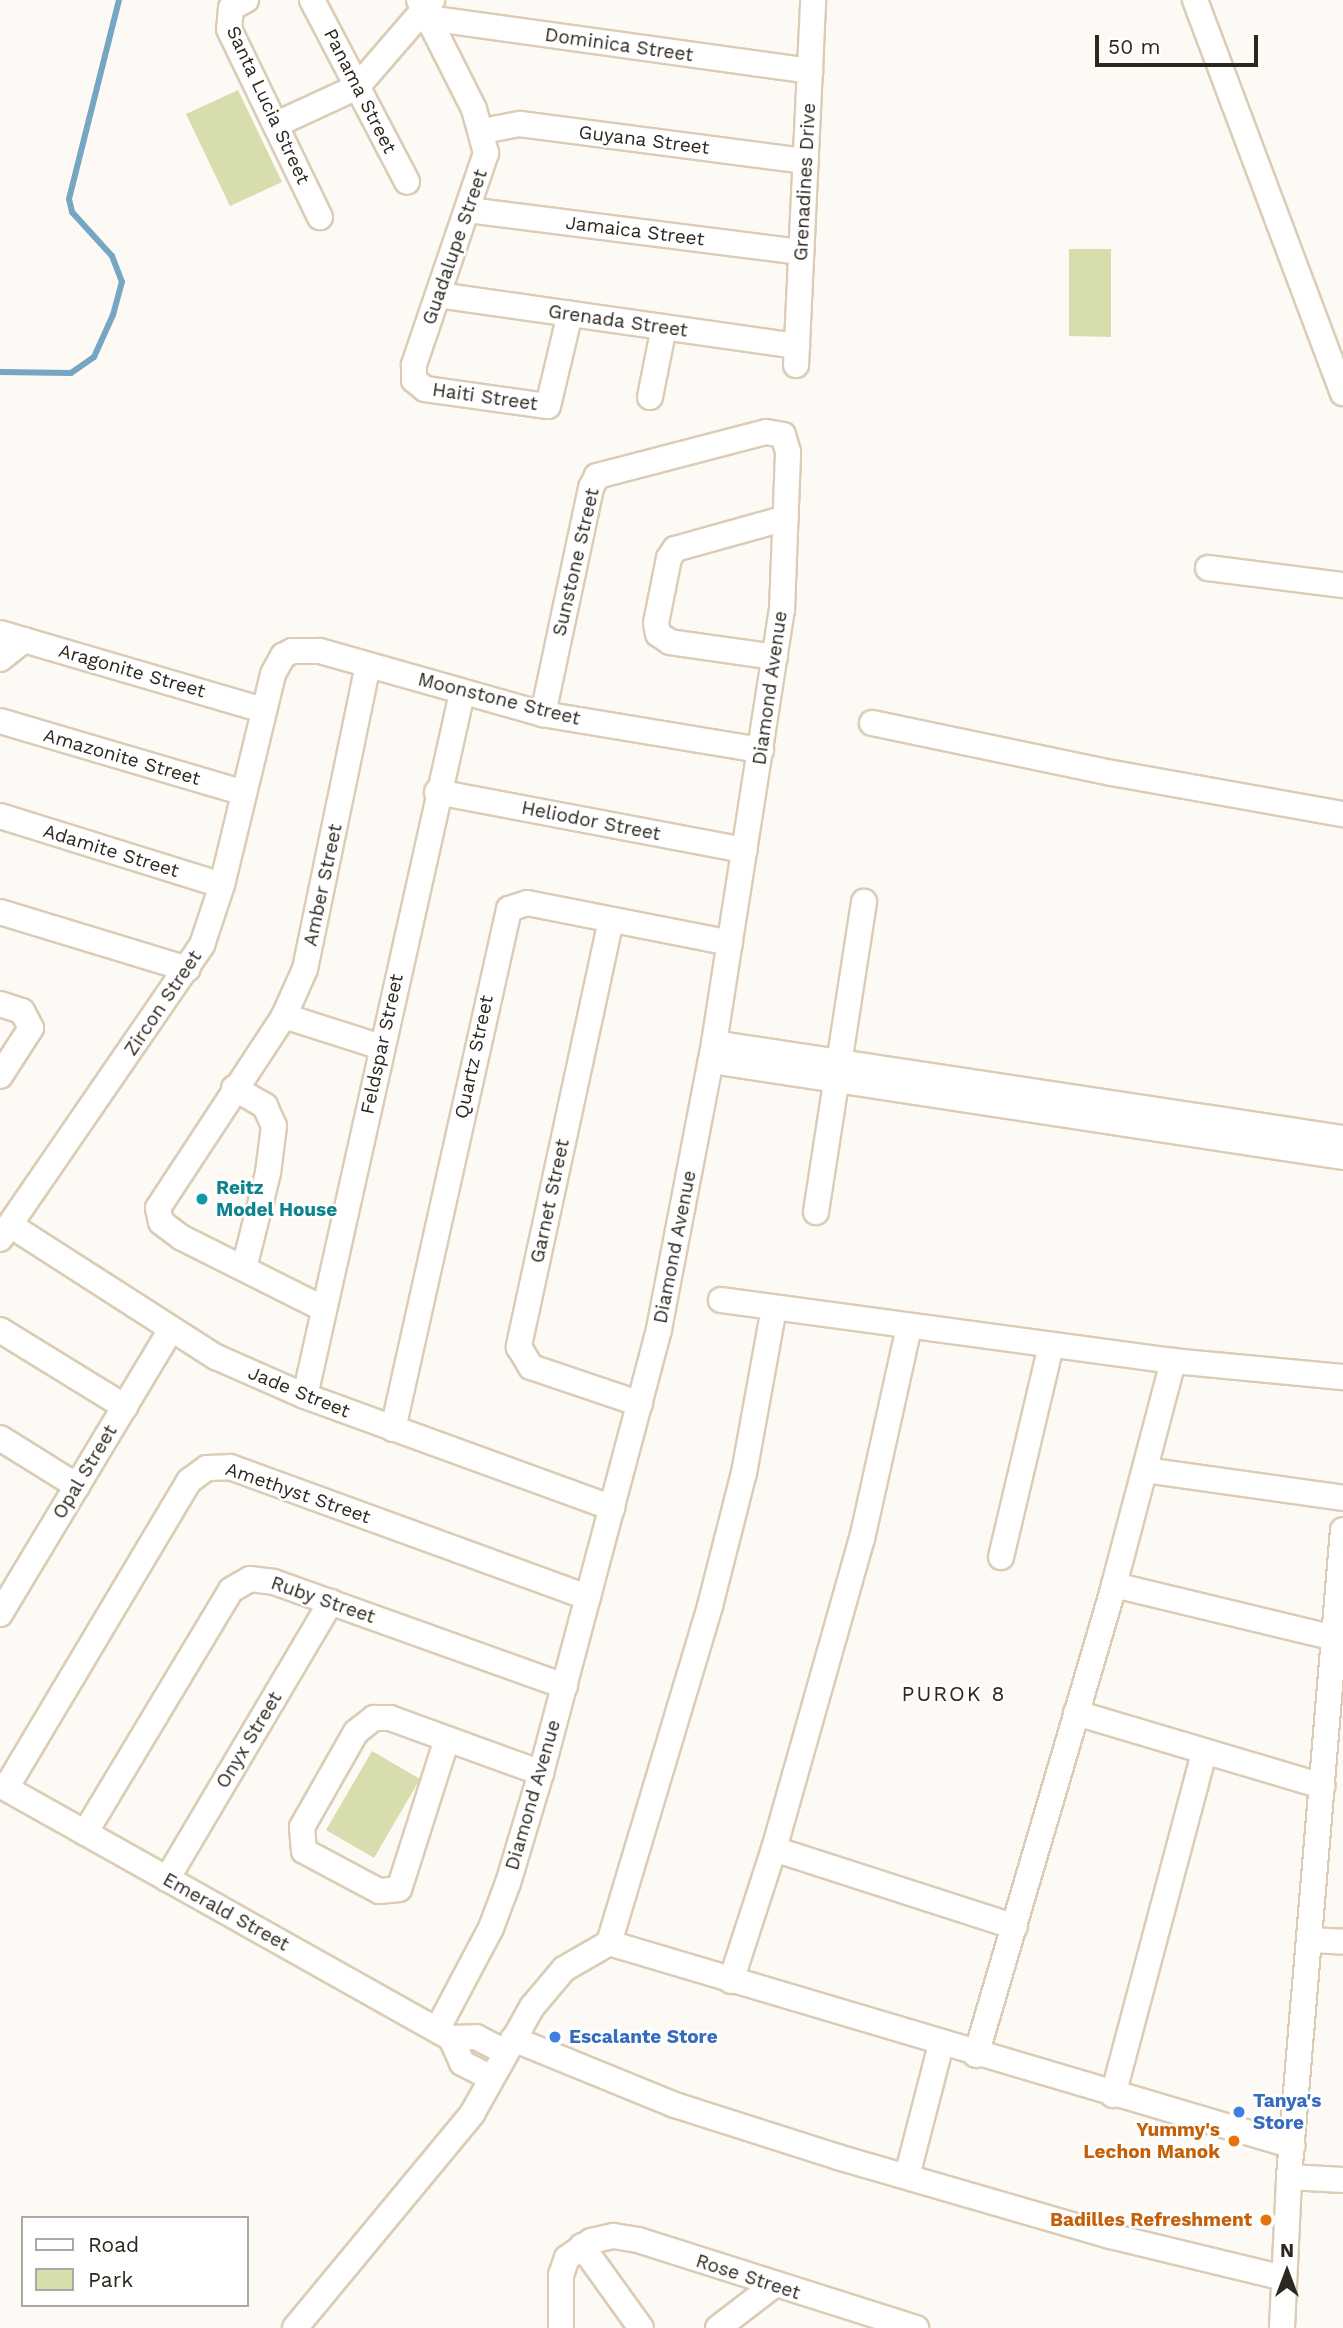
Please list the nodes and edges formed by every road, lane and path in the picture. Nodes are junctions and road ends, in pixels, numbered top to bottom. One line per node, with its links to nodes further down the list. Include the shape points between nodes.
1 (246, 0): 8 (street, Santa Lucia Street, via 231,8 229,29)
2 (312, 0): 7 (street, Panama Street)
3 (813, 0): 6 (street, Grenadines Drive)
4 (1195, 0): 20 (street)
5 (426, 7): 6 (street, Dominica Street); 7 (street); 9 (street, Guadalupe Street)
6 (810, 71): 10 (street, Grenadines Drive)
7 (357, 87): 8 (street); 11 (street, Panama Street)
8 (277, 124): 13 (street, Santa Lucia Street)
9 (483, 131): 10 (street, Guyana Street, via 520,124); 12 (street, Guadalupe Street, via 484,165)
10 (806, 161): 14 (street, Grenadines Drive)
11 (407, 182)
12 (468, 210): 14 (street, Jamaica Street); 15 (street, Guadalupe Street)
13 (320, 216)
14 (801, 252): 18 (street, Grenadines Drive)
15 (438, 295): 16 (street, Grenada Street); 19 (street, Guadalupe Street, via 414,365)
16 (570, 314): 17 (street, Grenada Street); 19 (street, Haiti Street, via 548,406 425,388)
17 (664, 327): 18 (street, Grenada Street); 21 (street)
18 (797, 356)
19 (414, 380)
20 (1343, 393)
21 (650, 397)
22 (783, 435): 23 (street, Diamond Avenue, via 788,452); 34 (street, Sunstone Street, via 766,432 597,476)
23 (786, 518): 29 (street, Diamond Avenue); 29 (street, via 675,549 669,558 656,623 658,634 670,642)
24 (1208, 568): 25 (street)
25 (1343, 585)
26 (0, 633): 27 (street, Aragonite Street)
27 (24, 640): 30 (street); 33 (street, Aragonite Street)
28 (283, 656): 31 (street, Moonstone Street, via 292,651 320,651); 33 (street, Zircon Street)
29 (775, 657): 37 (street, Diamond Avenue)
30 (0, 659)
31 (368, 665): 32 (street, Moonstone Street); 50 (street, Amber Street, via 311,944)
32 (462, 693): 34 (street, Moonstone Street); 38 (street, Feldspar Street)
33 (264, 710): 39 (street, Zircon Street)
34 (543, 714): 37 (street, Moonstone Street)
35 (0, 721): 39 (street, Amazonite Street)
36 (872, 723): 40 (street, via 1088,769)
37 (761, 750): 42 (street, Diamond Avenue)
38 (437, 792): 42 (street, Heliodor Street); 51 (street, Feldspar Street)
39 (244, 793): 43 (street, Zircon Street)
40 (1343, 814)
41 (0, 816): 43 (street, Adamite Street)
42 (745, 850): 47 (street, Diamond Avenue)
43 (222, 886): 48 (street, Zircon Street, via 202,945)
44 (864, 902): 53 (street)
45 (0, 912): 48 (street)
46 (611, 920): 47 (street, Quartz Street); 72 (street, Garnet Street, via 519,1347 531,1367); 74 (street, Quartz Street, via 527,903 513,905 505,915)
47 (730, 943): 52 (street, Diamond Avenue)
48 (188, 969): 60 (street, Zircon Street)
49 (0, 1004): 54 (street, via 22,1011 31,1022 29,1035)
50 (284, 1016): 51 (street); 55 (street, Amber Street)
51 (381, 1047): 64 (street, Feldspar Street)
52 (713, 1052): 53 (street); 72 (street, Diamond Avenue, via 662,1317)
53 (838, 1071): 56 (street); 59 (street)
54 (0, 1076)
55 (234, 1088): 61 (street, via 265,1105 274,1126 268,1173); 61 (street, Amber Street, via 161,1200 158,1216 182,1238)
56 (1233, 1131): 57 (street); 58 (street)
57 (1343, 1138)
58 (1343, 1157)
59 (816, 1212)
60 (5, 1232): 67 (street, Jade Street)
61 (244, 1268): 64 (street, Amber Street)
62 (721, 1300): 63 (street)
63 (774, 1307): 65 (street); 100 (street, via 744,1473 710,1606)
64 (324, 1309): 71 (street, Feldspar Street)
65 (909, 1327): 68 (street); 95 (street, via 862,1539)
66 (0, 1330): 73 (street)
67 (170, 1331): 71 (street, Jade Street); 73 (street, Opal Street)
68 (1051, 1345): 69 (street); 81 (street)
69 (1174, 1361): 70 (street); 76 (street)
70 (1343, 1377)
71 (305, 1396): 74 (street, Jade Street)
72 (640, 1404): 79 (street, Diamond Avenue)
73 (125, 1407): 77 (street, Opal Street)
74 (393, 1429): 79 (street, Jade Street)
75 (0, 1438): 77 (street)
76 (1145, 1470): 78 (street); 82 (street)
77 (77, 1486): 85 (street, Opal Street)
78 (1343, 1498)
79 (612, 1508): 83 (street, Diamond Avenue)
80 (1343, 1530): 86 (street)
81 (1001, 1557)
82 (1114, 1585): 86 (street); 88 (street)
83 (588, 1597): 87 (street, Diamond Avenue); 92 (street, Amethyst Street, via 230,1467 207,1468 189,1481)
84 (331, 1602): 87 (street, Ruby Street); 94 (street, Ruby Street, via 262,1579 239,1583 231,1590); 96 (street, Onyx Street)
85 (0, 1614)
86 (1334, 1638): 93 (street)
87 (565, 1686): 91 (street, Diamond Avenue)
88 (1076, 1713): 90 (street); 97 (street)
89 (447, 1739): 89 (street, via 398,1889 379,1891 304,1851 302,1827 367,1720 390,1718); 91 (street)
90 (1204, 1752): 93 (street); 107 (street)
91 (541, 1773): 102 (street, Diamond Avenue, via 491,1928)
92 (3, 1786): 94 (street, Emerald Street)
93 (1322, 1786): 98 (street)
94 (85, 1833): 96 (street, Emerald Street)
95 (774, 1849): 97 (street); 101 (street)
96 (167, 1879): 102 (street, Emerald Street)
97 (1015, 1927): 105 (street)
98 (1310, 1940): 99 (street); 108 (street)
99 (1343, 1942)
100 (609, 1943): 101 (street); 103 (street, via 564,1969)
101 (731, 1981): 104 (street)
102 (444, 2034): 103 (street, Emerald Street); 106 (street, Emerald Street, via 462,2063)
103 (509, 2045): 106 (street); 109 (street, Emerald Street, via 675,2105)
104 (941, 2045): 105 (street); 109 (street)
105 (976, 2055): 107 (street)
106 (491, 2078): 116 (street, via 472,2114 437,2159)
107 (1113, 2095): 108 (street)
108 (1293, 2146): 110 (street)
109 (907, 2176): 113 (street, Emerald Street, via 1110,2236)
110 (1289, 2177): 111 (street); 113 (street)
111 (1343, 2180)
112 (582, 2246): 114 (street, Rose Street, via 604,2237 623,2237); 117 (street, via 568,2258 562,2272); 118 (street)
113 (1283, 2278): 120 (street)
114 (773, 2286): 115 (street, Rose Street); 119 (street)
115 (910, 2327)
116 (295, 2328)
117 (561, 2328)
118 (642, 2328)
119 (718, 2328)
120 (1282, 2328)

